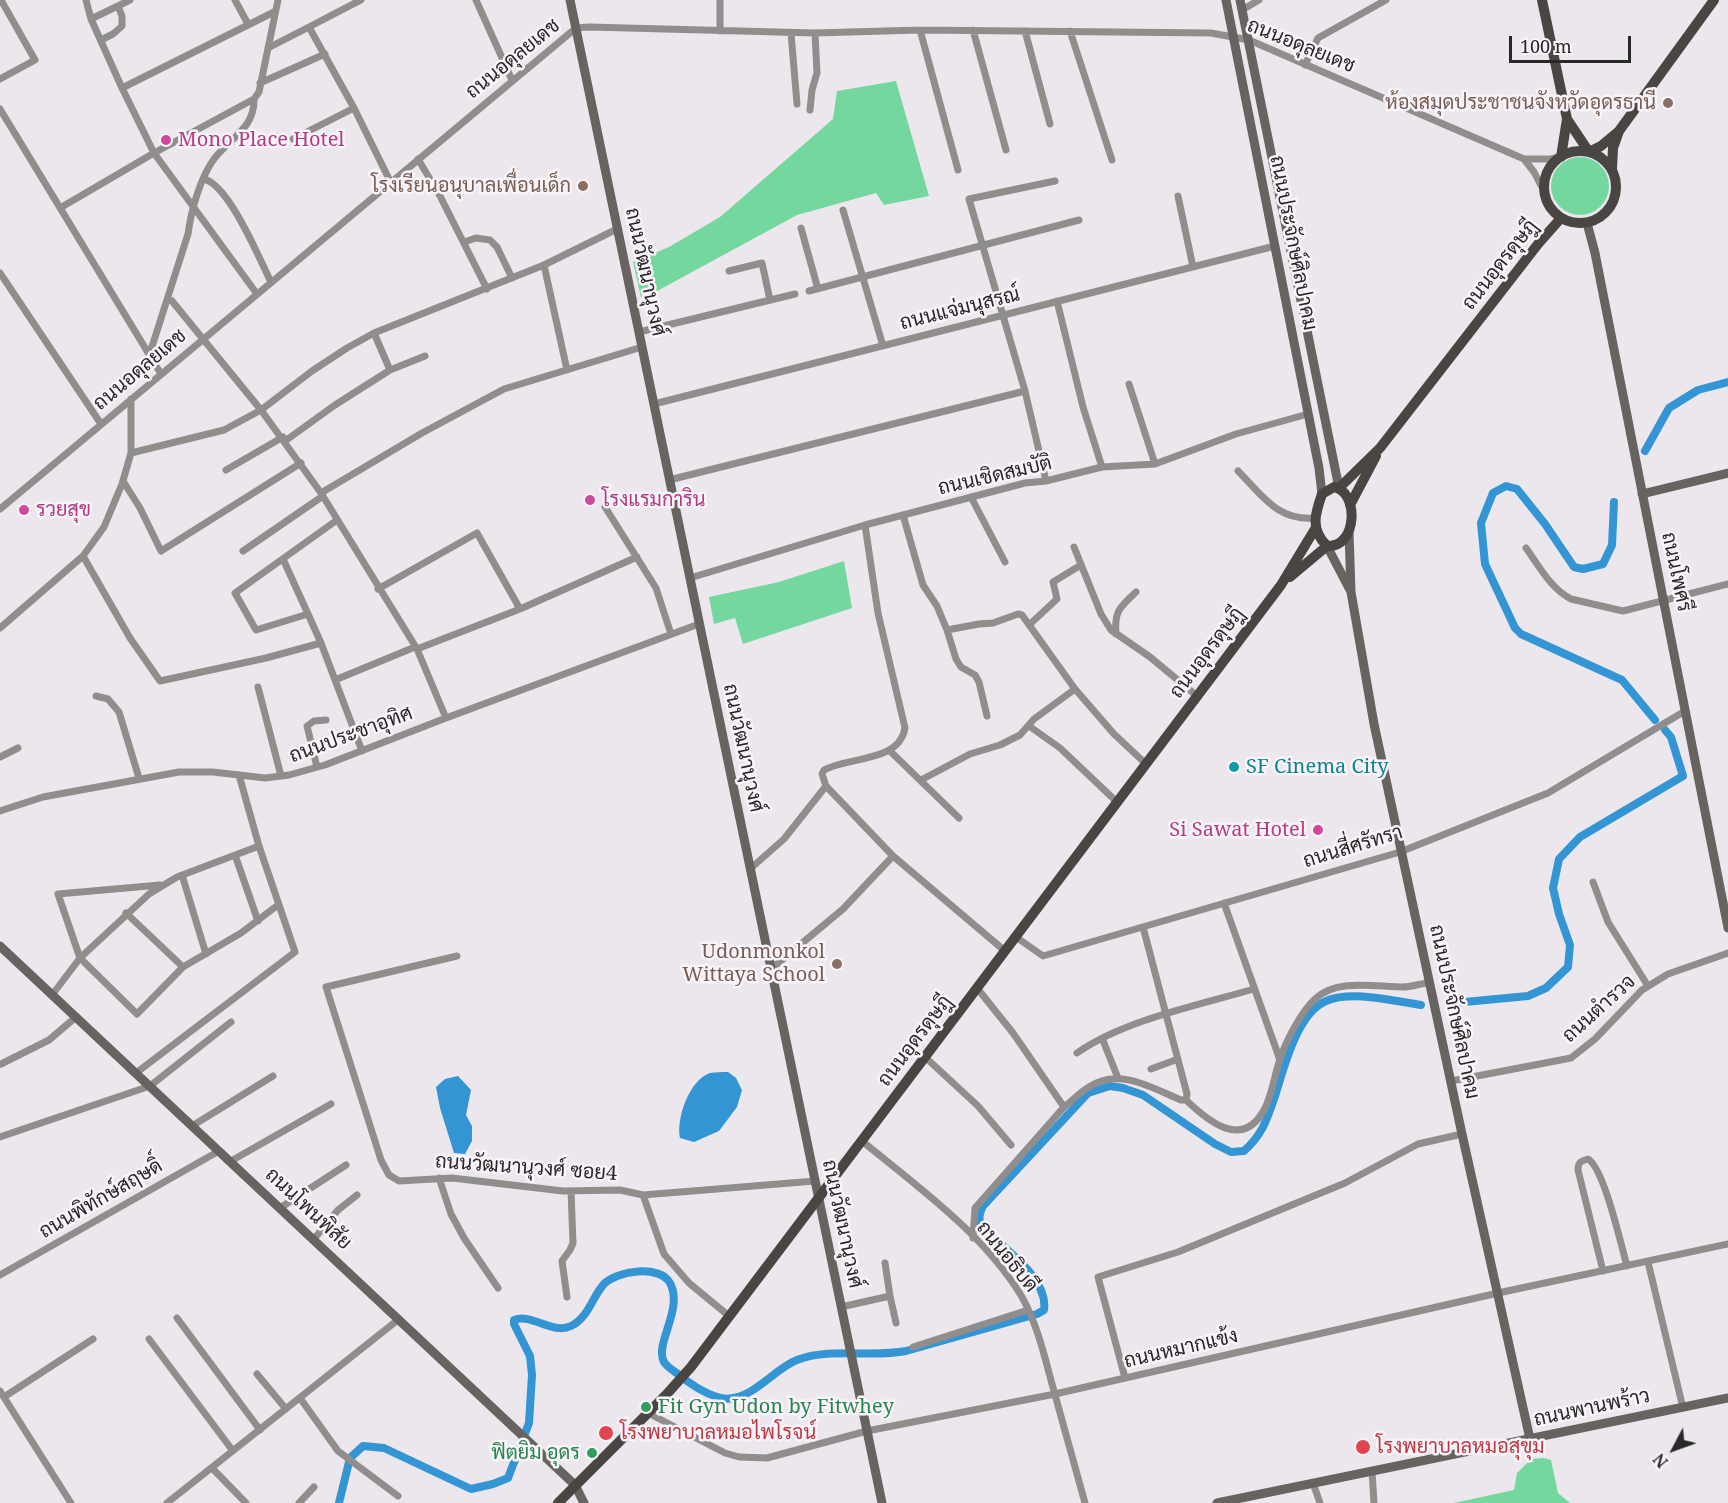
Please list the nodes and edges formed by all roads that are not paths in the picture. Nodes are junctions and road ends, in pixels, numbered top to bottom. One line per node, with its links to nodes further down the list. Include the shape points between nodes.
1 (1, 0): 36 (street, via 35,60)
2 (86, 0): 19 (street)
3 (130, 0): 16 (street)
4 (236, 0): 20 (street)
5 (278, 0): 17 (street)
6 (361, 0): 21 (street)
7 (476, 0): 37 (street)
8 (570, 0): 22 (street, ถนนวัฒนานุวงศ์)
9 (720, 0): 25 (street)
10 (1226, 0): 18 (street, ถนนประจักษ์ศิลปาคม)
11 (1259, 0): 15 (street)
12 (1386, 0): 35 (street, via 1318,38)
13 (1542, 0): 45 (main road)
14 (1714, 0): 47 (main road)
15 (1241, 5): 18 (street); 32 (street, ถนนประจักษ์ศิลปาคม)
16 (118, 6): 19 (street); 31 (street, via 122,26)
17 (274, 12): 20 (street); 33 (street)
18 (1228, 13): 30 (street, ถนนประจักษ์ศิลปาคม)
19 (92, 19): 31 (street)
20 (248, 24): 39 (street)
21 (309, 27): 33 (street); 34 (street)
22 (576, 28): 25 (street, ถนนอดุลยเดช); 37 (street, ถนนอดุลยเดช); 70 (street, ถนนวัฒนานุวงศ์)
23 (920, 30): 24 (street, ถนนอดุลยเดช); 29 (street, ถนนอดุลยเดช); 57 (street)
24 (973, 30): 26 (street, ถนนอดุลยเดช); 49 (street)
25 (720, 31): 28 (street, ถนนอดุลยเดช)
26 (1025, 31): 27 (street, ถนนอดุลยเดช); 46 (street)
27 (1070, 31): 30 (street, ถนนอดุลยเดช); 55 (street)
28 (791, 33): 29 (street, ถนนอดุลยเดช); 41 (street)
29 (815, 33): 44 (street, via 817,73)
30 (1234, 36): 32 (street, ถนนอดุลยเดช); 74 (street, ถนนประจักษ์ศิลปาคม)
31 (101, 40): 39 (street)
32 (1249, 40): 35 (street, ถนนอดุลยเดช); 71 (street, ถนนประจักษ์ศิลปาคม)
33 (268, 48): 38 (street)
34 (325, 54): 38 (street); 42 (street)
35 (1305, 65): 54 (street, ถนนอดุลยเดช)
36 (0, 79)
37 (512, 80): 53 (street, ถนนอดุลยเดช)
38 (260, 83): 40 (street)
39 (122, 88): 51 (street)
40 (254, 99): 51 (street); 58 (street, via 249,124 213,160)
41 (797, 104)
42 (354, 108): 48 (street); 60 (street)
43 (0, 109): 64 (street)
44 (810, 110)
45 (1567, 119): 50 (main road); 52 (main road)
46 (1050, 124)
47 (1619, 131): 50 (main road); 56 (main road)
48 (293, 139)
49 (1006, 150)
50 (1589, 152): 52 (main road); 56 (main road)
51 (154, 153): 63 (street); 64 (street)
52 (1561, 157): 54 (street, ถนนอดุลยเดช); 61 (main road, via 1548,171)
53 (418, 159): 60 (street, ถนนอดุลยเดช); 72 (street)
54 (1524, 159): 61 (street)
55 (1112, 160)
56 (1612, 169): 68 (main road, via 1617,182 1612,206 1601,218)
57 (958, 170)
58 (204, 179): 63 (street); 81 (street, via 216,185 232,206)
59 (1055, 181): 73 (street, via 969,199)
60 (391, 183): 81 (street, ถนนอดุลยเดช)
61 (1545, 193): 66 (main road, via 1550,207)
62 (1178, 196): 76 (street)
63 (193, 207): 85 (street); 96 (street)
64 (60, 208): 96 (street)
65 (843, 210): 79 (street)
66 (1561, 218): 68 (main road, via 1576,224); 110 (main road, ถนนอุดรดุษฎี)
67 (1079, 220): 73 (street)
68 (1587, 223): 124 (street, ถนนโพศรี)
69 (801, 228): 83 (street)
70 (617, 229): 75 (street); 91 (street, ถนนวัฒนานุวงศ์)
71 (1289, 238): 74 (street); 106 (street, ถนนประจักษ์ศิลปาคม)
72 (464, 242): 80 (street, via 476,238 490,240); 82 (street)
73 (983, 244): 79 (street); 90 (street)
74 (1275, 246): 76 (street, ถนนแจ่มนุสรณ์); 107 (street, ถนนประจักษ์ศิลปาคม)
75 (544, 265): 80 (street); 99 (street)
76 (1193, 267): 89 (street, ถนนแจ่มนุสรณ์)
77 (729, 271): 87 (street, via 762,264)
78 (0, 273): 108 (street)
79 (862, 277): 83 (street); 94 (street)
80 (512, 278): 82 (street)
81 (271, 282): 85 (street, ถนนอดุลยเดช)
82 (487, 288): 92 (street)
83 (818, 289): 84 (street)
84 (809, 291)
85 (257, 294): 93 (street, ถนนอดุลยเดช)
86 (795, 294): 87 (street)
87 (770, 300): 91 (street)
88 (172, 301): 93 (street)
89 (1057, 301): 90 (street, ถนนแจ่มนุสรณ์); 114 (street)
90 (1003, 315): 94 (street, ถนนแจ่มนุสรณ์); 102 (street)
91 (639, 332): 95 (street, ถนนวัฒนานุวงศ์)
92 (374, 333): 98 (street); 105 (street, via 312,371)
93 (204, 338): 100 (street, ถนนอดุลยเดช); 105 (street)
94 (883, 346): 104 (street, ถนนแจ่มนุสรณ์)
95 (642, 347): 99 (street); 104 (street, ถนนวัฒนานุวงศ์)
96 (149, 356): 100 (street)
97 (425, 356): 98 (street)
98 (390, 370): 109 (street)
99 (567, 370): 122 (street, via 504,389)
100 (161, 374): 103 (street, ถนนอดุลยเดช)
101 (1129, 384): 113 (street)
102 (1025, 391): 118 (street); 120 (street)
103 (131, 399): 108 (street, ถนนอดุลยเดช); 111 (street)
104 (654, 404): 118 (street, ถนนวัฒนานุวงศ์)
105 (261, 410): 109 (street); 111 (street, via 224,430)
106 (1324, 412): 107 (street); 121 (street, ถนนประจักษ์ศิลปาคม)
107 (1308, 414): 113 (street, ถนนเชิดสมบัติ, via 1236,434); 123 (street, ถนนประจักษ์ศิลปาคม)
108 (101, 424): 128 (street, ถนนอดุลยเดช)
109 (284, 439): 112 (street); 115 (street)
110 (1380, 448): 121 (main road, ถนนอุดรดุษฎี); 126 (main road, ถนนอุดรดุษฎี)
111 (131, 453): 119 (street)
112 (301, 463): 119 (street, via 161,551); 122 (street)
113 (1155, 464): 114 (street, ถนนเชิดสมบัติ)
114 (1102, 467): 120 (street, ถนนเชิดสมบัติ)
115 (226, 470)
116 (1238, 471): 131 (street, via 1281,513)
117 (1728, 473): 124 (street)
118 (669, 480): 143 (street, ถนนวัฒนานุวงศ์)
119 (123, 481): 138 (street, via 104,527)
120 (1046, 481): 125 (street, ถนนเชิดสมบัติ)
121 (1339, 488): 123 (main road); 126 (main road)
122 (322, 494): 130 (street); 137 (street)
123 (1322, 494): 131 (main road)
124 (1642, 494): 149 (street, ถนนโพศรี)
125 (971, 497): 129 (street, ถนนเชิดสมบัติ); 141 (street)
126 (1350, 505): 133 (main road)
127 (605, 507): 139 (street)
128 (0, 509)
129 (903, 515): 132 (street, ถนนเชิดสมบัติ); 155 (street, via 923,585)
130 (337, 520): 140 (street); 146 (street)
131 (1315, 523): 134 (main road, via 1320,540); 145 (main road, ถนนอุดรดุษฎี)
132 (865, 525): 143 (street, ถนนเชิดสมบัติ); 172 (street, via 878,613 905,728 903,738)
133 (1349, 532): 134 (main road, via 1342,543); 148 (street)
134 (1327, 546): 145 (main road, ถนนอุดรดุษฎี); 148 (street)
135 (1074, 547): 142 (street)
136 (1526, 548): 149 (street, via 1553,585 1572,599 1623,611)
137 (243, 551)
138 (82, 556): 154 (street); 158 (street, via 160,681)
139 (637, 557): 150 (street); 156 (street, via 656,588)
140 (283, 559): 151 (street); 151 (street, via 235,593 256,630)
141 (1005, 562)
142 (1081, 565): 153 (street, via 1053,582 1057,599); 157 (street, via 1101,614)
143 (690, 578): 152 (street, ถนนวัฒนานุวงศ์)
144 (1728, 584): 149 (street)
145 (1281, 585): 164 (main road, ถนนอุดรดุษฎี)
146 (378, 589): 150 (street, via 477,533); 159 (street)
147 (1136, 592): 157 (street, via 1115,615)
148 (1351, 592): 185 (street, ถนนประจักษ์ศิลปาคม)
149 (1664, 600): 165 (street, ถนนโพศรี)
150 (520, 609): 159 (street)
151 (308, 614): 158 (street)
152 (699, 624): 156 (street, ถนนประชาอุทิศ); 188 (street, ถนนวัฒนานุวงศ์)
153 (1029, 625): 155 (street, via 1018,614 993,623); 162 (street)
154 (0, 628)
155 (947, 630): 166 (street, via 956,659 979,682)
156 (671, 634): 167 (street, ถนนประชาอุทิศ)
157 (1116, 634): 164 (street)
158 (321, 643): 160 (street)
159 (416, 648): 160 (street); 167 (street)
160 (335, 680): 171 (street)
161 (258, 687): 177 (street)
162 (1075, 689): 169 (street); 174 (street)
163 (96, 696): 178 (street, via 108,699 119,712)
164 (1197, 696): 174 (main road, ถนนอุดรดุษฎี)
165 (1685, 711): 185 (street, ถนนสี่ศรัทรา, via 1548,793); 197 (street, ถนนโพศรี)
166 (987, 717)
167 (446, 718): 171 (street, ถนนประชาอุทิศ)
168 (326, 720): 175 (street, via 307,726)
169 (1029, 726): 179 (street, via 1000,746 970,754); 181 (street, via 1060,748)
170 (18, 748): 173 (street)
171 (362, 751): 175 (street, ถนนประชาอุทิศ)
172 (890, 751): 179 (street); 180 (street, via 828,767 822,774)
173 (0, 757)
174 (1146, 764): 181 (main road, ถนนอุดรดุษฎี)
175 (317, 767): 177 (street, ถนนประชาอุทิศ)
176 (239, 775): 177 (street, ถนนประชาอุทิศ); 178 (street, ถนนประชาอุทิศ, via 179,772); 184 (street)
177 (280, 776)
178 (139, 778): 182 (street, ถนนประชาอุทิศ, via 43,796)
179 (921, 780): 183 (street)
180 (826, 786): 187 (street); 188 (street, via 784,839)
181 (1117, 802): 198 (main road, ถนนอุดรดุษฎี)
182 (0, 811)
183 (959, 818)
184 (259, 846): 186 (street); 193 (street)
185 (1400, 852): 192 (street, ถนนสี่ศรัทรา); 207 (street, ถนนประจักษ์ศิลปาคม)
186 (235, 855): 189 (street); 195 (street)
187 (893, 856): 200 (street); 206 (street, via 843,909)
188 (750, 869): 206 (street, ถนนวัฒนานุวงศ์)
189 (182, 875): 191 (street); 202 (street)
190 (1593, 882): 208 (street, via 1608,922)
191 (160, 885): 194 (street); 204 (street, via 58,894)
192 (1224, 903): 196 (street, ถนนสี่ศรัทรา); 210 (street)
193 (278, 905): 195 (street); 222 (street, via 295,952)
194 (126, 913): 204 (street); 205 (street)
195 (258, 921): 202 (street)
196 (1143, 927): 198 (street, ถนนสี่ศรัทรา, via 1043,956); 212 (street)
197 (1728, 928)
198 (1016, 937): 200 (main road, ถนนอุดรดุษฎี)
199 (0, 946): 211 (street, ถนนโพนพิสัย)
200 (1005, 951): 209 (main road, ถนนอุดรดุษฎี)
201 (1728, 953): 208 (street, ถนนตำรวจ, via 1668,974)
202 (206, 954): 205 (street)
203 (457, 956): 238 (street, ถนนวัฒนานุวงศ์ ซอย4, via 326,987 377,1149 389,1175 399,1181)
204 (80, 958): 205 (street, via 137,1014); 211 (street)
205 (183, 967)
206 (771, 969): 239 (street, ถนนวัฒนานุวงศ์)
207 (1430, 983): 219 (street, via 1406,987 1354,985 1315,998); 225 (street, ถนนประจักษ์ศิลปาคม)
208 (1648, 986): 225 (street, ถนนตำรวจ, via 1571,1058)
209 (977, 988): 217 (main road, ถนนอุดรดุษฎี); 229 (street)
210 (1254, 989): 212 (street); 219 (street)
211 (52, 995): 213 (street, ถนนโพนพิสัย)
212 (1167, 1014): 215 (street); 218 (street)
213 (76, 1017): 220 (street, via 50,1040); 222 (street, ถนนโพนพิสัย)
214 (231, 1022): 226 (street)
215 (1102, 1038): 216 (street); 224 (street)
216 (1077, 1053)
217 (925, 1057): 233 (main road, ถนนอุดรดุษฎี); 234 (street, via 978,1106)
218 (1178, 1059): 221 (street); 227 (street, via 1188,1094)
219 (1280, 1060): 227 (street, via 1263,1112 1242,1130 1220,1127)
220 (1, 1064)
221 (1151, 1069)
222 (136, 1073): 226 (street, ถนนโพนพิสัย)
223 (273, 1076): 230 (street)
224 (1118, 1078): 227 (street); 229 (street, via 1089,1086)
225 (1451, 1081): 231 (street, ถนนประจักษ์ศิลปาคม)
226 (150, 1086): 230 (street, ถนนโพนพิสัย); 232 (street)
227 (1186, 1100)
228 (331, 1104): 236 (street)
229 (1064, 1107): 245 (street, via 975,1208)
230 (192, 1126): 235 (street, ถนนโพนพิสัย)
231 (1462, 1134): 254 (street, ถนนประจักษ์ศิลปาคม); 267 (street, via 1418,1144 1345,1183 1178,1252 1098,1277)
232 (0, 1137)
233 (862, 1141): 243 (main road, ถนนอุดรดุษฎี); 245 (street, ถนนอธิบดี)
234 (1011, 1145)
235 (219, 1151): 236 (street, ถนนโพนพิสัย); 252 (street, ถนนพิทักษ์สฤษดิ์)
236 (231, 1161): 244 (street, ถนนโพนพิสัย)
237 (346, 1165): 244 (street)
238 (439, 1178): 240 (street, ถนนวัฒนานุวงศ์ ซอย4); 253 (street, via 451,1214)
239 (815, 1181): 242 (street, ถนนวัฒนานุวงศ์ ซอย4); 243 (street, ถนนวัฒนานุวงศ์)
240 (571, 1191): 242 (street, ถนนวัฒนานุวงศ์ ซอย4, via 620,1190); 256 (street, via 573,1243 562,1260)
241 (357, 1195): 246 (street, via 338,1210)
242 (643, 1195): 259 (street, via 664,1254 689,1283)
243 (818, 1199): 257 (street, ถนนวัฒนานุวงศ์); 259 (main road, ถนนอุดรดุษฎี)
244 (280, 1208): 246 (street, ถนนโพนพิสัย)
245 (973, 1238): 258 (street, ถนนอธิบดี, via 1012,1282)
246 (314, 1239): 261 (street, ถนนโพนพิสัย)
247 (1728, 1244): 248 (street, ถนนหมากแข้ง)
248 (1648, 1262): 250 (street, ถนนหมากแข้ง); 272 (street)
249 (885, 1263): 255 (street)
250 (1627, 1266): 251 (street, ถนนหมากแข้ง); 251 (street, via 1598,1171 1588,1159 1578,1164 1578,1170)
251 (1603, 1271): 254 (street, ถนนหมากแข้ง)
252 (0, 1275)
253 (498, 1288)
254 (1498, 1293): 267 (street, ถนนหมากแข้ง); 277 (street, ถนนประจักษ์ศิลปาคม)
255 (890, 1296): 257 (street); 262 (street)
256 (567, 1297)
257 (841, 1307): 276 (street, ถนนวัฒนานุวงศ์)
258 (1028, 1310): 265 (street); 269 (street, ถนนอธิบดี)
259 (729, 1316): 274 (main road, ถนนอุดรดุษฎี, via 691,1367)
260 (177, 1318): 275 (street)
261 (399, 1319): 270 (street); 282 (street, ถนนโพนพิสัย)
262 (896, 1323)
263 (93, 1339): 268 (street)
264 (149, 1339): 278 (street)
265 (913, 1347)
266 (257, 1374): 273 (street)
267 (1125, 1378): 269 (street, ถนนหมากแข้ง)
268 (2, 1394): 285 (street)
269 (1055, 1394): 276 (street, ถนนหมากแข้ง); 292 (street, ถนนอธิบดี)
270 (300, 1398): 273 (street); 284 (street, via 338,1451)
271 (1728, 1398): 272 (street, ถนนพานพร้าว)
272 (1683, 1407): 277 (street, ถนนพานพร้าว)
273 (286, 1409): 275 (street)
274 (648, 1413): 276 (street, ถนนหมากแข้ง, via 739,1457 766,1458); 282 (main road, ถนนอุดรดุษฎี)
275 (260, 1430): 278 (street)
276 (867, 1431): 291 (street, ถนนวัฒนานุวงศ์)
277 (1530, 1439): 280 (street, ถนนพานพร้าว)
278 (233, 1451): 279 (street)
279 (212, 1467): 286 (street); 287 (street)
280 (1372, 1471): 281 (street, ถนนพานพร้าว); 295 (street)
281 (1313, 1483): 293 (street, ถนนพานพร้าว); 294 (street)
282 (575, 1485): 289 (main road, ถนนอุดรดุษฎี); 290 (street, ถนนโพนพิสัย)
283 (314, 1487): 288 (street)
284 (398, 1496)
285 (71, 1503)
286 (167, 1503)
287 (246, 1503)
288 (299, 1503)
289 (558, 1503)
290 (584, 1503)
291 (882, 1503)
292 (1085, 1503)
293 (1217, 1503)
294 (1320, 1503)
295 (1374, 1503)

